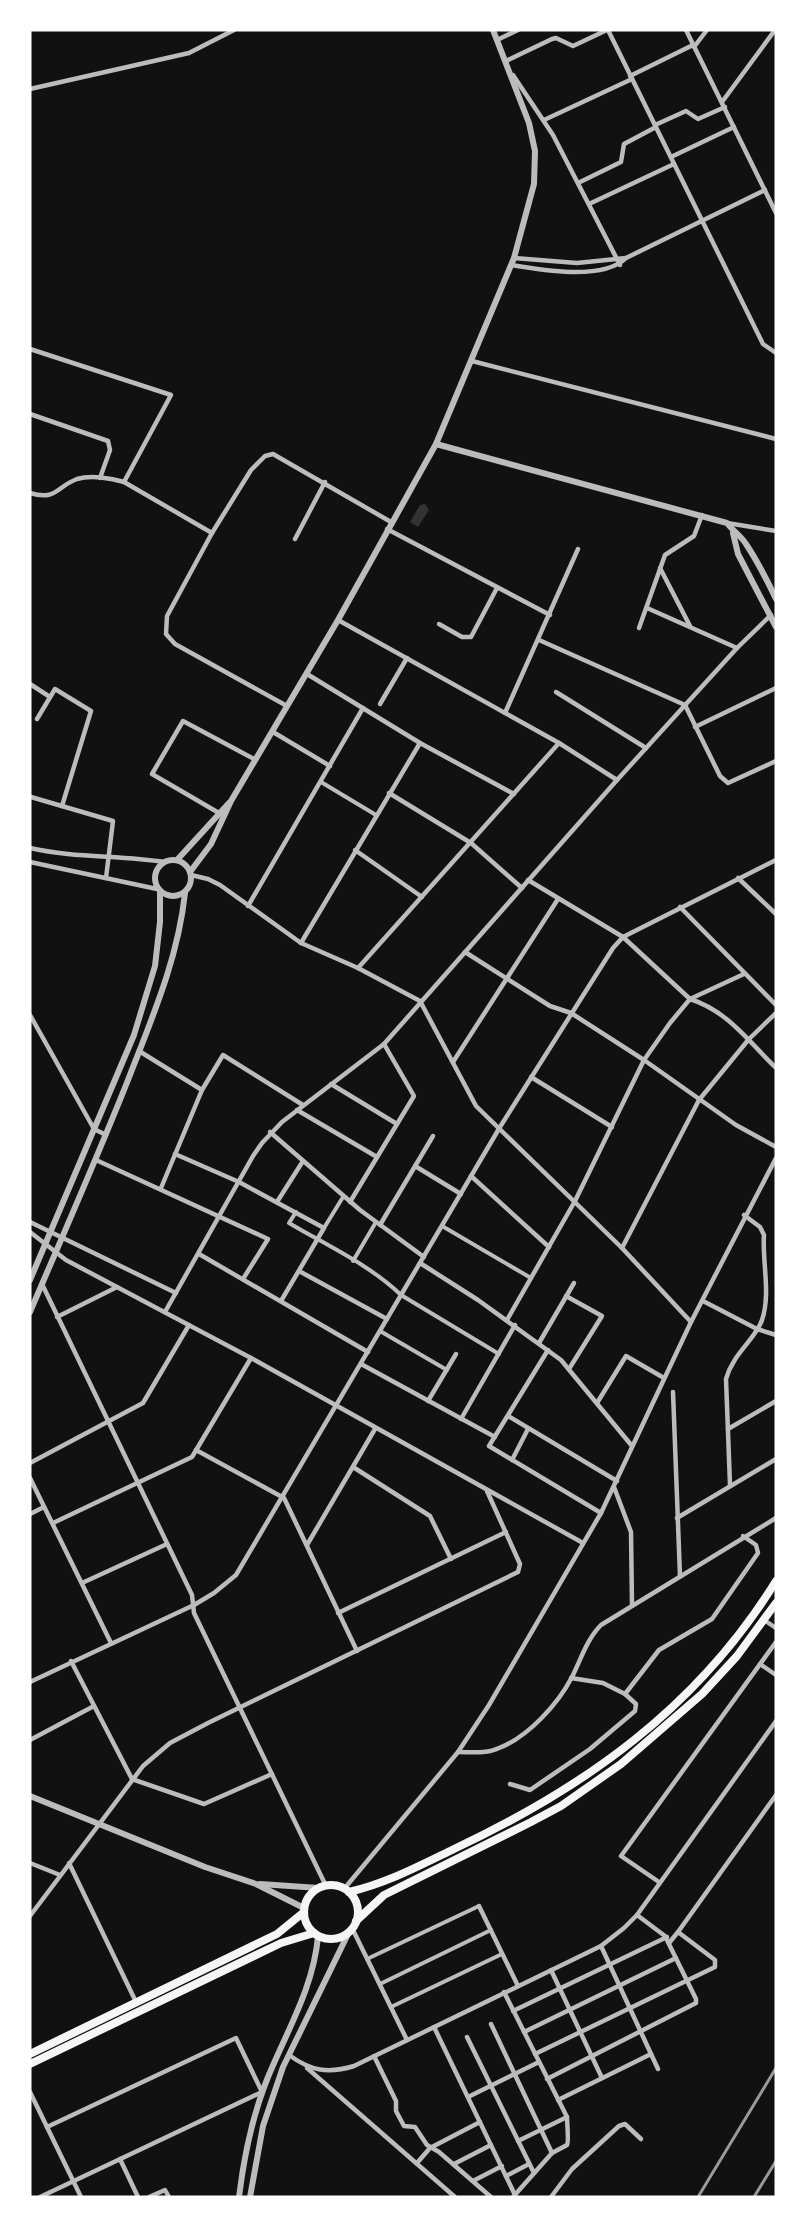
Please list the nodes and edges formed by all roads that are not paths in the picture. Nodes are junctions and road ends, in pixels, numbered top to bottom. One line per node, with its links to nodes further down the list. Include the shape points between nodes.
1 (234, 30): 13 (street, via 189,53)
2 (493, 30): 8 (street)
3 (518, 30): 8 (street)
4 (607, 30): 10 (street, via 571,46 552,39); 12 (street)
5 (686, 30): 9 (street)
6 (708, 30): 9 (street)
7 (775, 30): 14 (street)
8 (497, 40): 10 (street)
9 (694, 46): 12 (street); 14 (street)
10 (506, 61): 11 (street)
11 (511, 73): 15 (street); 26 (street, via 535,151 534,184)
12 (631, 77): 15 (street); 16 (street)
13 (30, 89)
14 (724, 104): 16 (street, via 699,119 686,111); 17 (street)
15 (544, 120): 20 (street)
16 (656, 126): 18 (street); 20 (street, via 624,144 621,162)
17 (734, 127): 18 (street); 21 (street)
18 (671, 157): 19 (street)
19 (674, 164): 22 (street); 24 (street)
20 (578, 183): 22 (street)
21 (765, 190): 23 (street); 24 (street)
22 (589, 204): 25 (street)
23 (776, 213)
24 (703, 222): 27 (street); 31 (street, via 763,344)
25 (616, 257): 26 (street, via 578,263); 27 (street); 29 (street)
26 (514, 258): 28 (street)
27 (626, 258): 29 (street)
28 (511, 265): 29 (street, via 567,272); 32 (street)
29 (620, 265)
30 (30, 349): 37 (street, via 171,395)
31 (776, 353)
32 (472, 361): 34 (street); 35 (street)
33 (30, 414): 36 (street, via 108,441 110,450)
34 (776, 439)
35 (436, 444): 40 (street); 41 (street)
36 (100, 478): 37 (street); 39 (street, via 75,480 47,496)
37 (124, 482): 45 (street)
38 (326, 482): 41 (street); 45 (street, via 276,454 269,455 251,470); 47 (street)
39 (30, 493)
40 (702, 515): 42 (street); 49 (street, via 694,536 669,551)
41 (391, 522): 43 (street)
42 (727, 523): 44 (street); 46 (street)
43 (387, 529): 50 (street); 55 (street)
44 (776, 531)
45 (212, 533): 70 (street, via 167,616 166,634 175,644)
46 (734, 533): 51 (street, via 759,562); 54 (street, via 735,546)
47 (295, 539)
48 (578, 549): 53 (street)
49 (660, 568): 52 (street); 57 (street)
50 (497, 588): 53 (street); 56 (street, via 471,637 462,637)
51 (776, 599)
52 (647, 608): 57 (street); 59 (street)
53 (550, 615): 60 (street)
54 (771, 615): 58 (street); 61 (street)
55 (338, 620): 62 (street); 63 (street)
56 (439, 624)
57 (690, 626): 61 (street)
58 (776, 627)
59 (639, 628)
60 (539, 640): 69 (street); 72 (street)
61 (737, 648): 69 (street)
62 (407, 658): 68 (street); 72 (street)
63 (307, 674): 70 (street); 71 (street)
64 (30, 684): 67 (street)
65 (776, 688): 74 (street)
66 (556, 692): 78 (street)
67 (50, 697): 73 (street); 88 (street, via 55,689 91,711)
68 (380, 704)
69 (685, 705): 74 (street); 78 (street)
70 (288, 706): 75 (street)
71 (363, 708): 76 (street); 81 (street)
72 (505, 713): 77 (street)
73 (37, 719)
74 (695, 727): 80 (street, via 720,776 728,783)
75 (273, 732): 79 (street); 81 (street)
76 (420, 743): 84 (street); 85 (street)
77 (559, 743): 82 (street); 85 (street)
78 (646, 748): 82 (street)
79 (256, 760): 87 (street); 89 (street, via 183,721 153,774)
80 (776, 761)
81 (330, 766): 83 (street)
82 (617, 780): 102 (street)
83 (321, 782): 90 (street); 108 (street)
84 (389, 793): 90 (street); 91 (street)
85 (514, 794): 91 (street)
86 (31, 796): 88 (street)
87 (231, 801): 89 (street); 99 (street, via 216,835)
88 (62, 806): 94 (street, via 113,821)
89 (219, 813): 95 (street)
90 (376, 815): 93 (street)
91 (471, 843): 103 (street); 106 (street)
92 (30, 849): 94 (street)
93 (355, 850): 106 (street); 112 (street)
94 (109, 856): 98 (street); 100 (street)
95 (177, 860): 98 (street); 99 (street)
96 (776, 860): 101 (street)
97 (30, 862): 100 (street)
98 (165, 862): 104 (street, via 154,875)
99 (191, 873): 105 (street); 108 (street, via 214,882)
100 (106, 878): 104 (street)
101 (738, 878): 109 (street); 110 (street)
102 (528, 880): 103 (street); 107 (street)
103 (522, 888): 113 (street)
104 (158, 890): 105 (street, via 172,897); 138 (street, via 160,922 155,966 134,1035)
105 (184, 893): 125 (street, via 173,963)
106 (422, 897): 114 (street)
107 (558, 899): 111 (street); 116 (street)
108 (248, 906): 112 (street)
109 (680, 907): 111 (street); 115 (street)
110 (776, 914)
111 (623, 937): 117 (street); 120 (street)
112 (302, 943): 114 (street)
113 (465, 952): 116 (street); 118 (street)
114 (358, 968): 118 (street)
115 (744, 974): 117 (street); 119 (street)
116 (506, 978): 120 (street, via 549,1006); 127 (street)
117 (690, 999): 123 (street, via 727,1020); 126 (street)
118 (420, 1001): 124 (street); 127 (street)
119 (776, 1005)
120 (571, 1013): 126 (street); 129 (street)
121 (776, 1013): 123 (street)
122 (30, 1015): 138 (street)
123 (749, 1039): 128 (street); 132 (street)
124 (384, 1044): 130 (street); 135 (street, via 414,1096)
125 (139, 1051): 131 (street); 140 (street)
126 (644, 1060): 132 (street); 136 (street)
127 (453, 1062): 137 (street, via 476,1106)
128 (776, 1068)
129 (531, 1077): 136 (street); 137 (street)
130 (331, 1084): 133 (street); 135 (street)
131 (202, 1090): 133 (street, via 223,1055); 143 (street)
132 (699, 1100): 142 (street); 170 (street)
133 (303, 1105): 134 (street)
134 (297, 1110): 139 (street); 144 (street)
135 (397, 1124): 144 (street)
136 (612, 1126): 154 (street)
137 (500, 1127): 149 (street); 154 (street)
138 (94, 1129): 140 (street); 165 (street)
139 (270, 1132): 147 (street); 150 (street)
140 (106, 1135): 146 (street)
141 (433, 1136): 148 (street)
142 (776, 1147)
143 (175, 1154): 150 (street); 151 (street)
144 (377, 1157): 156 (street)
145 (776, 1158): 159 (street)
146 (96, 1160): 151 (street); 166 (street)
147 (303, 1161): 153 (street); 155 (street)
148 (415, 1166): 152 (street); 161 (street)
149 (471, 1176): 152 (street); 169 (street)
150 (239, 1182): 155 (street); 158 (street)
151 (161, 1188): 158 (street)
152 (461, 1194): 162 (street)
153 (344, 1197): 156 (street); 163 (street)
154 (575, 1201): 169 (street); 170 (street)
155 (277, 1202): 157 (street)
156 (350, 1202): 161 (street)
157 (296, 1212): 163 (street); 167 (street, via 288,1223)
158 (221, 1215): 172 (street); 178 (street, via 268,1239)
159 (744, 1215): 187 (street); 196 (street, via 764,1235 763,1319)
160 (30, 1222): 165 (street)
161 (378, 1224): 173 (street); 174 (street)
162 (442, 1226): 173 (street); 177 (street)
163 (324, 1228): 167 (street)
164 (30, 1232): 168 (street)
165 (50, 1232): 166 (street); 168 (street)
166 (62, 1237): 171 (street); 183 (street)
167 (317, 1239): 174 (street); 176 (street)
168 (46, 1243): 171 (street); 179 (street)
169 (549, 1247): 177 (street)
170 (622, 1248): 193 (street)
171 (56, 1252): 181 (street); 182 (street)
172 (199, 1254): 178 (street); 183 (street)
173 (424, 1257): 175 (street)
174 (353, 1261): 184 (street)
175 (420, 1263): 184 (street); 192 (street)
176 (299, 1271): 186 (street); 191 (street)
177 (531, 1278): 192 (street)
178 (243, 1279): 186 (street)
179 (30, 1280)
180 (574, 1282): 185 (street)
181 (42, 1284): 188 (street); 190 (street)
182 (117, 1287): 189 (street); 190 (street)
183 (176, 1293): 189 (street)
184 (401, 1295): 191 (street); 203 (street)
185 (566, 1296): 199 (street); 206 (street, via 602,1316)
186 (281, 1301): 201 (street)
187 (703, 1301): 193 (street); 196 (street)
188 (30, 1312)
189 (165, 1312): 194 (street)
190 (57, 1317): 216 (street)
191 (387, 1319): 197 (street)
192 (507, 1320): 195 (street)
193 (691, 1322): 208 (street)
194 (189, 1325): 204 (street); 216 (street, via 143,1403)
195 (515, 1325): 199 (street); 203 (street)
196 (757, 1329): 198 (street); 219 (street, via 729,1369 725,1392)
197 (380, 1331): 201 (street); 207 (street)
198 (776, 1335)
199 (538, 1343): 200 (street)
200 (548, 1350): 206 (street); 214 (street)
201 (368, 1352): 205 (street)
202 (456, 1354): 207 (street)
203 (499, 1354): 215 (street)
204 (251, 1358): 213 (street); 222 (street)
205 (361, 1364): 210 (street); 213 (street)
206 (569, 1369): 212 (street)
207 (447, 1370): 210 (street)
208 (664, 1378): 212 (street, via 626,1356); 221 (street)
209 (673, 1392): 237 (street)
210 (428, 1401): 215 (street)
211 (776, 1401): 219 (street)
212 (597, 1403): 221 (street)
213 (337, 1406): 217 (street); 233 (street)
214 (508, 1416): 218 (street); 220 (street)
215 (461, 1419): 220 (street)
216 (108, 1422): 225 (street); 229 (street)
217 (375, 1429): 226 (street); 232 (street)
218 (528, 1429): 224 (street); 228 (street)
219 (728, 1429): 230 (street)
220 (495, 1437): 224 (street, via 489,1446)
221 (632, 1446): 228 (street)
222 (196, 1450): 229 (street, via 192,1457); 233 (street)
223 (776, 1459): 230 (street)
224 (512, 1460): 235 (street)
225 (30, 1463)
226 (353, 1467): 244 (street); 245 (street, via 430,1516)
227 (30, 1478): 234 (street)
228 (617, 1481): 231 (street)
229 (138, 1483): 239 (street); 243 (street)
230 (730, 1485): 237 (street)
231 (614, 1487): 235 (street); 251 (street, via 631,1532)
232 (487, 1491): 240 (street); 242 (street)
233 (284, 1498): 244 (street); 250 (street, via 236,1575)
234 (44, 1507): 236 (street); 239 (street)
235 (600, 1513): 242 (street)
236 (30, 1514)
237 (677, 1518): 246 (street)
238 (776, 1518): 241 (street)
239 (52, 1523): 248 (street)
240 (506, 1532): 245 (street); 257 (street, via 520,1564 519,1572)
241 (743, 1536): 246 (street); 263 (street, via 758,1551 722,1606 712,1618 659,1650)
242 (584, 1543): 268 (street)
243 (167, 1544): 248 (street); 250 (street)
244 (307, 1545): 252 (street)
245 (451, 1559): 252 (street)
246 (680, 1576): 251 (street)
247 (776, 1581): 281 (main road, via 727,1650 694,1687 641,1736 588,1776 492,1831 390,1881)
248 (82, 1583): 256 (street)
249 (776, 1603): 253 (main road)
250 (194, 1605): 256 (street); 265 (street, via 194,1613)
251 (632, 1605): 261 (street, via 595,1631)
252 (338, 1613): 257 (street)
253 (764, 1620): 254 (street); 286 (main road, via 737,1656 686,1710 593,1785 531,1822 389,1892)
254 (776, 1627)
255 (776, 1642): 259 (street)
256 (111, 1643): 258 (street)
257 (357, 1651): 265 (street)
258 (71, 1661): 262 (street); 264 (street)
259 (760, 1664): 260 (street); 278 (street, via 621,1856)
260 (776, 1675)
261 (571, 1678): 263 (street, via 603,1683); 268 (street, via 560,1699 543,1717 510,1742 488,1751)
262 (30, 1682)
263 (625, 1694): 271 (street, via 636,1704 635,1711 590,1749 530,1790)
264 (94, 1706): 267 (street); 270 (street)
265 (241, 1707): 269 (street); 270 (street, via 165,1747)
266 (776, 1720): 278 (street)
267 (30, 1740)
268 (458, 1752): 281 (street)
269 (272, 1774): 270 (street, via 204,1804); 280 (street)
270 (132, 1779): 274 (street)
271 (510, 1784)
272 (776, 1795): 288 (street)
273 (30, 1796): 274 (street)
274 (97, 1824): 276 (street); 279 (street)
275 (30, 1863): 277 (street)
276 (69, 1863): 277 (street); 304 (street)
277 (60, 1875): 285 (street)
278 (659, 1882): 284 (street)
279 (256, 1884): 280 (street); 283 (street)
280 (323, 1887): 281 (main road); 283 (main road, via 310,1895)
281 (346, 1891): 286 (main road, via 358,1910)
282 (479, 1906): 287 (street); 295 (street)
283 (304, 1910): 289 (main road, via 308,1926); 304 (main road, via 276,1934)
284 (637, 1915): 290 (street); 292 (street)
285 (30, 1916)
286 (352, 1927): 289 (main road, via 334,1938); 295 (street); 319 (street)
287 (490, 1930): 293 (street); 299 (street)
288 (678, 1932): 291 (street); 298 (street, via 716,1962 716,1967)
289 (316, 1935): 323 (main road, via 281,1943); 331 (street, via 314,1970)
290 (665, 1936): 291 (street); 296 (street)
291 (670, 1941): 294 (street)
292 (601, 1946): 296 (street); 297 (street)
293 (502, 1954): 301 (street); 305 (street)
294 (676, 1958): 298 (street); 300 (street)
295 (367, 1959): 299 (street)
296 (610, 1963): 300 (street); 302 (street)
297 (550, 1970): 301 (street); 302 (street)
298 (687, 1980): 306 (street); 311 (street, via 696,1999 694,2006)
299 (380, 1984): 305 (street)
300 (620, 1985): 306 (street); 307 (street)
301 (518, 1986): 303 (street)
302 (560, 1988): 307 (street); 308 (street)
303 (504, 1992): 308 (street); 310 (street)
304 (136, 2002): 316 (main road)
305 (391, 2007): 315 (street)
306 (630, 2007): 311 (street); 313 (street)
307 (569, 2010): 312 (street); 313 (street)
308 (513, 2011): 312 (street)
309 (491, 2024): 326 (street)
310 (434, 2027): 315 (street); 332 (street)
311 (641, 2031): 318 (street); 320 (street)
312 (524, 2032): 317 (street)
313 (580, 2032): 317 (street); 320 (street)
314 (467, 2037): 329 (street)
315 (407, 2040): 321 (street)
316 (30, 2054)
317 (535, 2054): 322 (street)
318 (651, 2054): 325 (street); 327 (street)
319 (289, 2055): 324 (street); 359 (street, via 263,2126)
320 (591, 2055): 327 (street); 328 (street)
321 (374, 2056): 324 (street, via 340,2070); 341 (street, via 396,2101 400,2120 407,2128 415,2127)
322 (539, 2062): 326 (street); 328 (street)
323 (30, 2064)
324 (305, 2067): 344 (street)
325 (658, 2069)
326 (515, 2074): 329 (street); 337 (street)
327 (602, 2078): 333 (street)
328 (547, 2079): 333 (street)
329 (492, 2085): 332 (street); 339 (street)
330 (30, 2092): 336 (street)
331 (262, 2092): 336 (street, via 236,2038); 343 (street); 358 (street, via 245,2151)
332 (468, 2097): 335 (street)
333 (558, 2100): 334 (street)
334 (567, 2118): 337 (street); 342 (street, via 569,2144)
335 (480, 2122): 340 (street); 341 (street)
336 (46, 2127): 350 (street)
337 (541, 2129): 339 (street); 342 (street)
338 (641, 2139): 362 (street, via 625,2124 619,2126 588,2152)
339 (518, 2141): 346 (street)
340 (491, 2145): 345 (street); 347 (street)
341 (430, 2148): 344 (street); 345 (street)
342 (552, 2153): 348 (street)
343 (120, 2159): 350 (street); 355 (street)
344 (417, 2163): 360 (street)
345 (454, 2164): 351 (street)
346 (529, 2164): 348 (street); 349 (street)
347 (502, 2166): 349 (street); 351 (street)
348 (534, 2173): 352 (street)
349 (506, 2176): 352 (street)
350 (73, 2181): 353 (street); 354 (street)
351 (473, 2181): 361 (street)
352 (514, 2196)
353 (40, 2197)
354 (81, 2197)
355 (138, 2197)
356 (149, 2197): 357 (street, via 165,2190)
357 (169, 2197)
358 (239, 2197)
359 (249, 2197)
360 (455, 2197)
361 (491, 2197)
362 (551, 2197)

